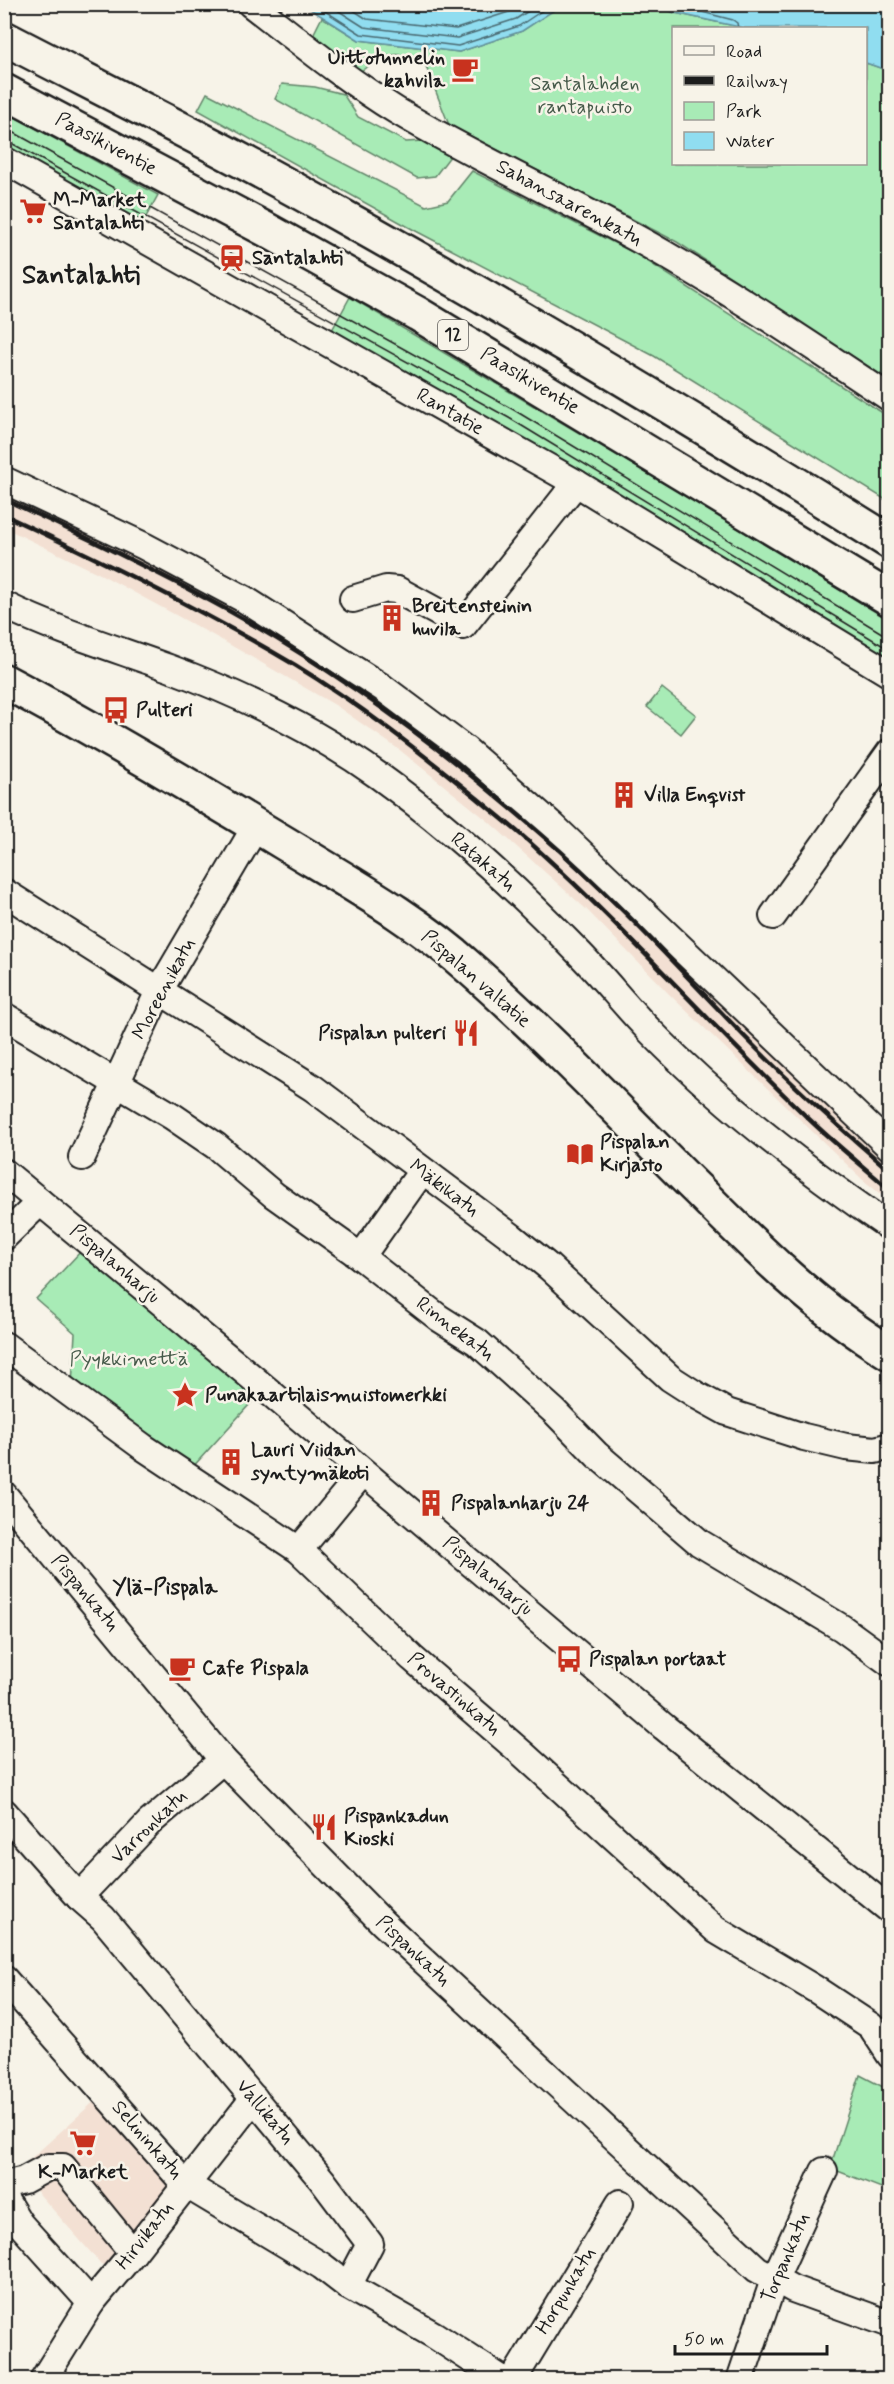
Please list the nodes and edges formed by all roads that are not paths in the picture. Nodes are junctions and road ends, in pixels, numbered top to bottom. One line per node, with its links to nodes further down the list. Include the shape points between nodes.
1 (251, 4): 5 (street, Sahansaarenkatu, via 331,68 396,110 466,151 663,253)
2 (4, 38): 8 (main road, 12, via 444,273)
3 (4, 91): 10 (main road, Paasikiventie / 12, via 418,314)
4 (4, 160): 7 (street, Rantatie)
5 (890, 398)
6 (4, 480): 21 (street, via 144,546 244,599 383,688 466,750 552,825)
7 (576, 483): 9 (street, via 463,626 397,590 386,589); 12 (street, Rantatie)
8 (890, 543)
9 (353, 599)
10 (890, 599)
11 (4, 605): 26 (street, Ratakatu, via 262,707 378,775 480,858 579,953 687,1067 775,1144)
12 (890, 674)
13 (4, 681): 15 (main road, Pispalan valtatie, via 103,734)
14 (890, 752): 17 (street)
15 (256, 826): 18 (street, Moreenikatu); 30 (main road, Pispalan valtatie, via 368,894 471,968 782,1272 860,1335)
16 (4, 892): 18 (street, Mäkikatu)
17 (773, 916)
18 (159, 991): 20 (street, Moreenikatu); 23 (street, Mäkikatu, via 313,1088)
19 (4, 1016): 20 (street, Rinnekatu)
20 (117, 1082): 22 (street, Moreenikatu); 28 (street, Rinnekatu, via 216,1146 274,1195)
21 (890, 1147)
22 (82, 1157)
23 (422, 1171): 28 (street); 31 (street, Mäkikatu, via 549,1267 670,1378 698,1396 727,1412 804,1437 846,1447 875,1450)
24 (4, 1172): 25 (street, Pispalanharju)
25 (40, 1202): 27 (street); 32 (street, Pispalanharju)
26 (890, 1227)
27 (4, 1237)
28 (361, 1257): 35 (street, Rinnekatu, via 439,1318 477,1342 597,1455 700,1543 842,1628)
29 (4, 1345): 34 (street, Provastinkatu, via 143,1447)
30 (890, 1353)
31 (890, 1446)
32 (363, 1472): 34 (street); 39 (street, Pispalanharju, via 664,1727)
33 (4, 1495): 36 (street, Pispankatu)
34 (299, 1550): 41 (street, Provastinkatu, via 412,1658 716,1930 872,2026)
35 (890, 1663)
36 (223, 1760): 38 (street, Varronkatu, via 149,1823); 49 (street, Pispankatu, via 383,1923 757,2269)
37 (4, 1812): 38 (street, Vallikatu)
38 (79, 1897): 42 (street, Vallikatu, via 103,1918)
39 (890, 1910)
40 (4, 1979): 44 (street, Selininkatu)
41 (890, 2055)
42 (254, 2098): 44 (street, Hirvikatu); 50 (street, Vallikatu, via 370,2244)
43 (824, 2171): 49 (street, Torpankatu)
44 (185, 2184): 48 (street, Hirvikatu); 50 (street, Selininkatu, via 322,2266)
45 (4, 2185): 48 (street, via 48,2167 63,2167)
46 (4, 2198): 51 (street, via 20,2224)
47 (620, 2203): 55 (street, Horpunkatu)
48 (133, 2253): 51 (street, Hirvikatu)
49 (774, 2280): 52 (street, Pispankatu); 56 (street, Torpankatu)
50 (348, 2286): 54 (street)
51 (91, 2303): 53 (street, Hirvikatu)
52 (890, 2324)
53 (43, 2379)
54 (503, 2379)
55 (513, 2379)
56 (740, 2379)

